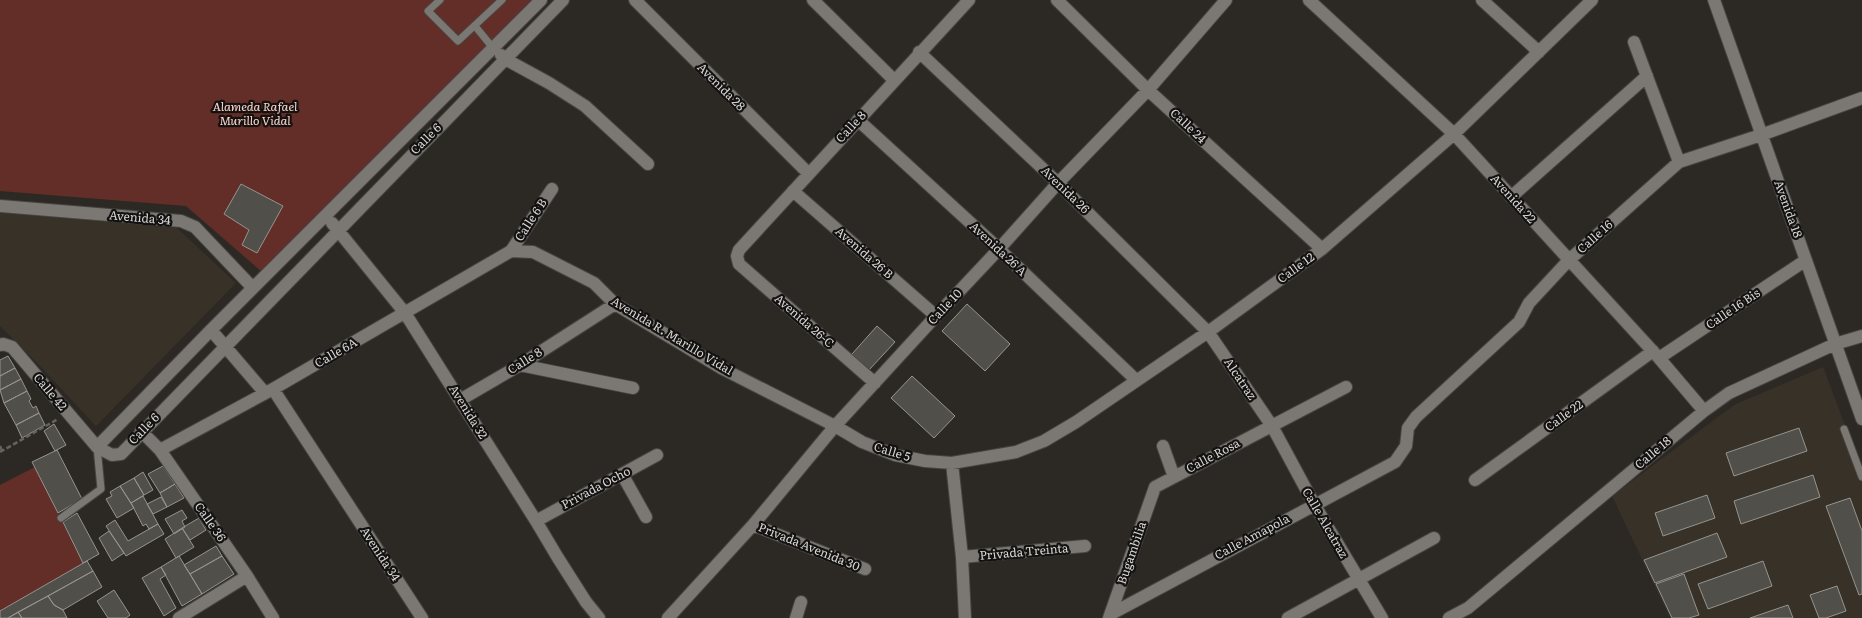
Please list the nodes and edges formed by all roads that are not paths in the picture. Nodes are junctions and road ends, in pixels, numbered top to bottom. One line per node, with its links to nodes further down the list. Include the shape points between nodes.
1 (440, 0): 14 (lane, via 428,11 458,41)
2 (502, 0): 14 (lane)
3 (541, 0): 16 (street, Calle 6)
4 (563, 0): 19 (street, Calle 6)
5 (635, 0): 29 (street, Avenida 28)
6 (813, 0): 21 (street)
7 (969, 0): 17 (street, Calle 8)
8 (1057, 0): 22 (street, Calle 24)
9 (1226, 0): 22 (street, Calle 10)
10 (1309, 0): 25 (street, Avenida 22)
11 (1482, 0): 18 (street)
12 (1592, 0): 18 (street, Calle 12)
13 (1714, 0): 26 (street, Avenida 18)
14 (475, 26): 16 (lane)
15 (1634, 42): 20 (street)
16 (493, 48): 19 (street); 35 (street, Calle 6)
17 (919, 52): 21 (street, Calle 8); 30 (street, Avenida 26)
18 (1539, 52): 25 (street, Calle 12)
19 (505, 59): 28 (street, via 585,106); 36 (street, Calle 6)
20 (1647, 76): 27 (street); 33 (street)
21 (894, 80): 24 (street, Calle 8)
22 (1148, 90): 30 (street, Calle 10); 38 (street, Calle 24)
23 (1862, 98): 26 (street, Calle 16)
24 (858, 120): 29 (street, Calle 8); 37 (street, Avenida 26 A)
25 (1454, 134): 33 (street, Avenida 22); 38 (street, Calle 12)
26 (1761, 135): 27 (street, Calle 16); 42 (street, Avenida 18)
27 (1679, 162): 41 (street, Calle 16)
28 (648, 164)
29 (808, 174): 32 (street, Calle 8)
30 (1058, 183): 37 (street, Calle 10); 48 (street, Avenida 26)
31 (552, 188): 39 (street, Calle 6 B)
32 (793, 190): 40 (street, Calle 8); 46 (street, Avenida 26 B)
33 (1511, 197): 41 (street, Avenida 22)
34 (0, 206): 43 (street, Avenida 34, via 181,221 195,227)
35 (326, 214): 36 (street, Avenida 32); 43 (street, Calle 6)
36 (338, 229): 45 (street, Avenida 32); 52 (street, Calle 6)
37 (999, 249): 46 (street, Calle 10); 55 (street, Avenida 26 A)
38 (1322, 249): 48 (street, Calle 12)
39 (511, 252): 44 (street, Avenida R. Marillo Vidal, via 533,252 594,283); 45 (street, Calle 6A)
40 (736, 256): 56 (street, Avenida 26-C, via 739,264)
41 (1569, 260): 53 (street, Avenida 22); 71 (street, Calle 16, via 1529,303 1519,322 1416,417 1408,428 1406,446)
42 (1806, 260): 50 (street, Avenida 18); 53 (street, Calle 16 Bis)
43 (253, 288): 47 (street, Calle 6)
44 (615, 304): 54 (street, Calle 8); 63 (street, Avenida R. Marillo Vidal, via 723,369)
45 (405, 313): 59 (street, Calle 6A); 60 (street, Avenida 32)
46 (936, 316): 56 (street, Calle 10)
47 (211, 330): 52 (street, Avenida 34); 68 (street, Calle 6)
48 (1208, 332): 55 (street, Calle 12); 64 (street, Alcatraz)
49 (1862, 336): 50 (street, Calle 18)
50 (1835, 344): 61 (street, Calle 18, via 1729,393); 62 (street, Avenida 18)
51 (0, 345): 68 (street, Calle 42, via 12,347)
52 (226, 347): 59 (street, Avenida 34); 66 (street, Calle 6)
53 (1656, 355): 61 (street, Avenida 22); 76 (street, Calle 22)
54 (520, 365): 58 (street); 60 (street, Calle 8)
55 (1136, 380): 72 (street, Calle 12, via 1044,441 1016,452)
56 (875, 383): 63 (street, Calle 10)
57 (1346, 387): 64 (street, Calle Rosa)
58 (633, 388)
59 (269, 391): 69 (street, Calle 6A); 94 (street, Avenida 34)
60 (460, 400): 81 (street, Avenida 32)
61 (1704, 410): 90 (street, Calle 18)
62 (1862, 419)
63 (835, 426): 72 (street, Calle 5, via 862,442 895,455); 82 (street, Calle 10)
64 (1272, 426): 74 (street, Calle Rosa); 78 (street, Calle Alcatraz)
65 (1844, 429): 75 (lane)
66 (141, 431): 68 (street, Calle 6, via 121,454 112,455); 69 (street, Calle 36)
67 (1163, 446): 74 (street)
68 (97, 447): 80 (lane, via 101,489)
69 (160, 450): 87 (street, Calle 36)
70 (657, 455): 73 (street, Privada Ocho)
71 (1394, 462): 78 (street, Calle Amapola)
72 (952, 463): 85 (street, Privada Treinta)
73 (622, 474): 79 (street); 81 (street, Privada Ocho)
74 (1174, 477): 77 (street, Calle Rosa)
75 (1862, 477)
76 (1475, 480)
77 (1155, 487): 91 (street, Bugambilia)
78 (1314, 504): 88 (street, Calle Alcatraz); 91 (street, Calle Amapola)
79 (646, 517)
80 (60, 518)
81 (536, 520): 95 (street, Avenida 32)
82 (753, 525): 86 (street, Privada Avenida 30); 96 (street, Calle 10)
83 (1434, 538): 88 (street)
84 (1085, 546): 85 (street, Privada Treinta)
85 (962, 557): 98 (street, Privada Treinta)
86 (865, 569)
87 (247, 576): 92 (street); 93 (street, Calle 36)
88 (1358, 580): 99 (street); 100 (street, Calle Alcatraz)
89 (801, 602): 97 (street)
90 (1470, 613): 101 (street, Calle 18)
91 (1110, 616)
92 (179, 618)
93 (273, 618)
94 (422, 618)
95 (599, 618)
96 (668, 618)
97 (796, 618)
98 (965, 618)
99 (1288, 618)
100 (1382, 618)
101 (1449, 618)

